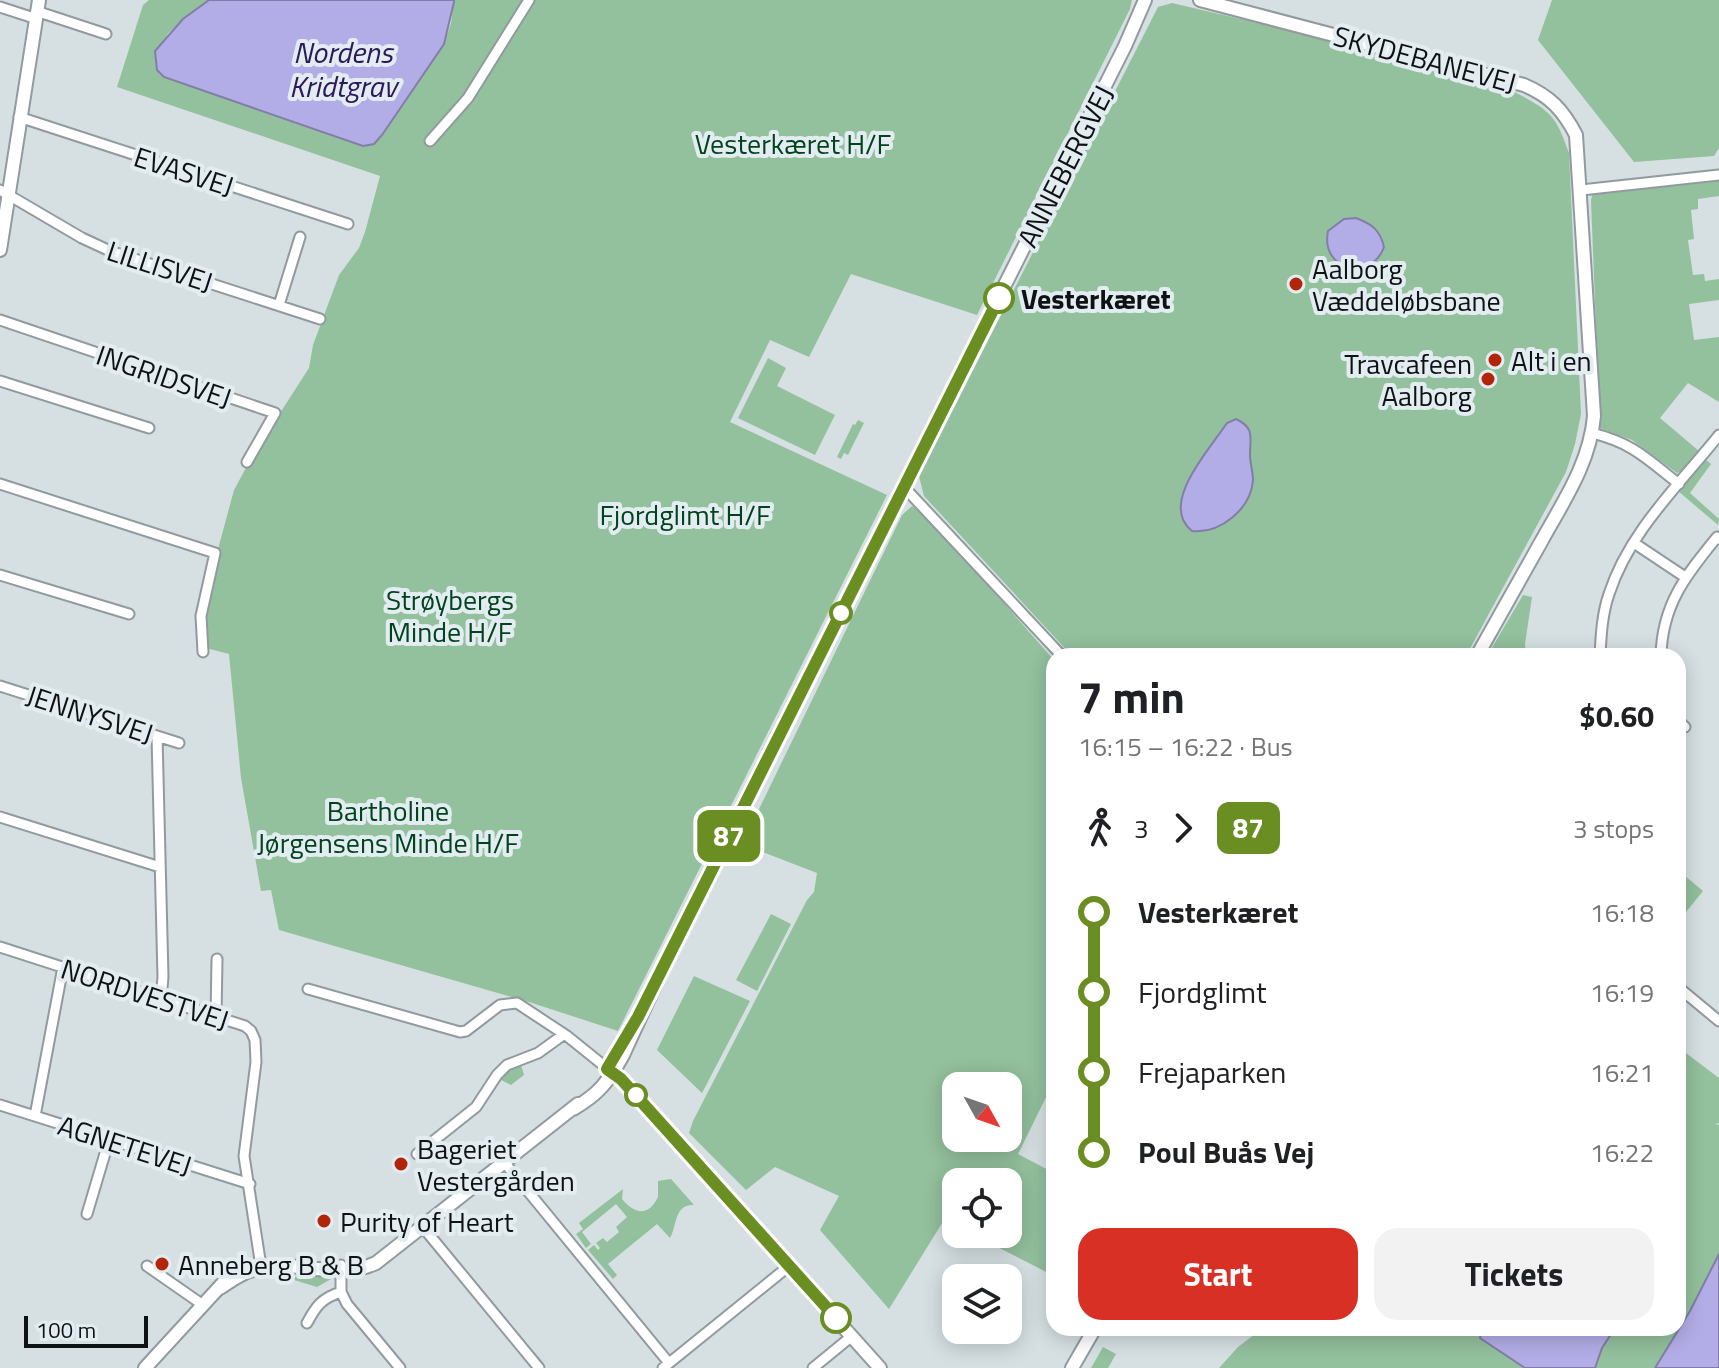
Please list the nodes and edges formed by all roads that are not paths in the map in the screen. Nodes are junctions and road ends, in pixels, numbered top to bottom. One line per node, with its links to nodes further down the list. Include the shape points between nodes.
1 (529, 0): 8 (street, via 468,98)
2 (1145, 0): 25 (street, ANNEBERGVEJ)
3 (1200, 0): 10 (street, SKYDEBANEVEJ, via 1537,91 1558,106 1576,135)
4 (0, 7): 5 (street)
5 (36, 10): 6 (street); 7 (street)
6 (106, 34)
7 (19, 117): 11 (street); 12 (street, EVASVEJ)
8 (430, 141)
9 (1719, 175): 10 (street)
10 (1581, 190): 20 (street, SKYDEBANEVEJ)
11 (4, 192): 14 (street); 15 (street, LILLISVEJ, via 110,251)
12 (348, 224)
13 (300, 237): 15 (street)
14 (0, 250)
15 (279, 305): 16 (street, LILLISVEJ)
16 (320, 319)
17 (0, 320): 22 (street, INGRIDSVEJ, via 275,413)
18 (0, 381): 19 (street)
19 (149, 428)
20 (1592, 433): 24 (street, via 1632,447); 32 (street, SKYDEBANEVEJ, via 1567,495)
21 (1719, 435): 24 (street)
22 (247, 462)
23 (0, 484): 35 (street, via 215,553 201,616)
24 (1679, 484): 27 (street)
25 (904, 487): 31 (street); 50 (street, ANNEBERGVEJ)
26 (1719, 539): 29 (street)
27 (1634, 543): 29 (street); 33 (street, via 1608,597)
28 (0, 575): 30 (street)
29 (1685, 577): 34 (street, via 1672,602)
30 (129, 614)
31 (1055, 648)
32 (1481, 648)
33 (1601, 648)
34 (1663, 648)
35 (203, 652)
36 (0, 686): 37 (street, JENNYSVEJ)
37 (157, 736): 38 (street, JENNYSVEJ); 40 (street)
38 (179, 743)
39 (0, 817): 40 (street)
40 (160, 867): 46 (street)
41 (0, 947): 43 (street, NORDVESTVEJ)
42 (217, 959): 47 (street)
43 (63, 967): 46 (street, NORDVESTVEJ); 52 (street)
44 (308, 989): 49 (street, via 460,1032 500,1005 517,1003)
45 (1686, 994): 48 (street)
46 (161, 999): 47 (street, NORDVESTVEJ)
47 (216, 1017): 56 (street, NORDVESTVEJ, via 245,1026 255,1040 244,1156)
48 (1719, 1021)
49 (563, 1035): 50 (street); 54 (street, via 538,1053 507,1065 476,1107)
50 (610, 1071): 55 (street, ANNEBERGVEJ, via 573,1109); 61 (street)
51 (0, 1105): 52 (street, AGNETEVEJ)
52 (35, 1116): 53 (street, AGNETEVEJ)
53 (109, 1140): 56 (street, AGNETEVEJ); 57 (street)
54 (417, 1154)
55 (504, 1162): 58 (street, ANNEBERGVEJ); 70 (street)
56 (250, 1184): 59 (street, NORDVESTVEJ)
57 (87, 1214)
58 (422, 1226): 62 (street, ANNEBERGVEJ, via 368,1266); 73 (street)
59 (260, 1260): 62 (street, ANNEBERGVEJ); 63 (street, ANNEBERGVEJ, via 238,1269)
60 (147, 1266): 65 (street)
61 (789, 1266): 67 (street); 70 (street)
62 (341, 1268): 63 (street, ANNEBERGVEJ, via 269,1267); 64 (street)
63 (220, 1288): 65 (street, ANNEBERGVEJ)
64 (341, 1292): 66 (street, via 318,1304); 72 (street)
65 (203, 1305): 71 (street, ANNEBERGVEJ)
66 (307, 1323)
67 (852, 1336): 74 (street); 75 (street)
68 (1090, 1336): 76 (street)
69 (1099, 1336): 77 (street)
70 (666, 1366)
71 (145, 1368)
72 (400, 1368)
73 (539, 1368)
74 (813, 1368)
75 (880, 1368)
76 (1072, 1368)
77 (1081, 1368)

